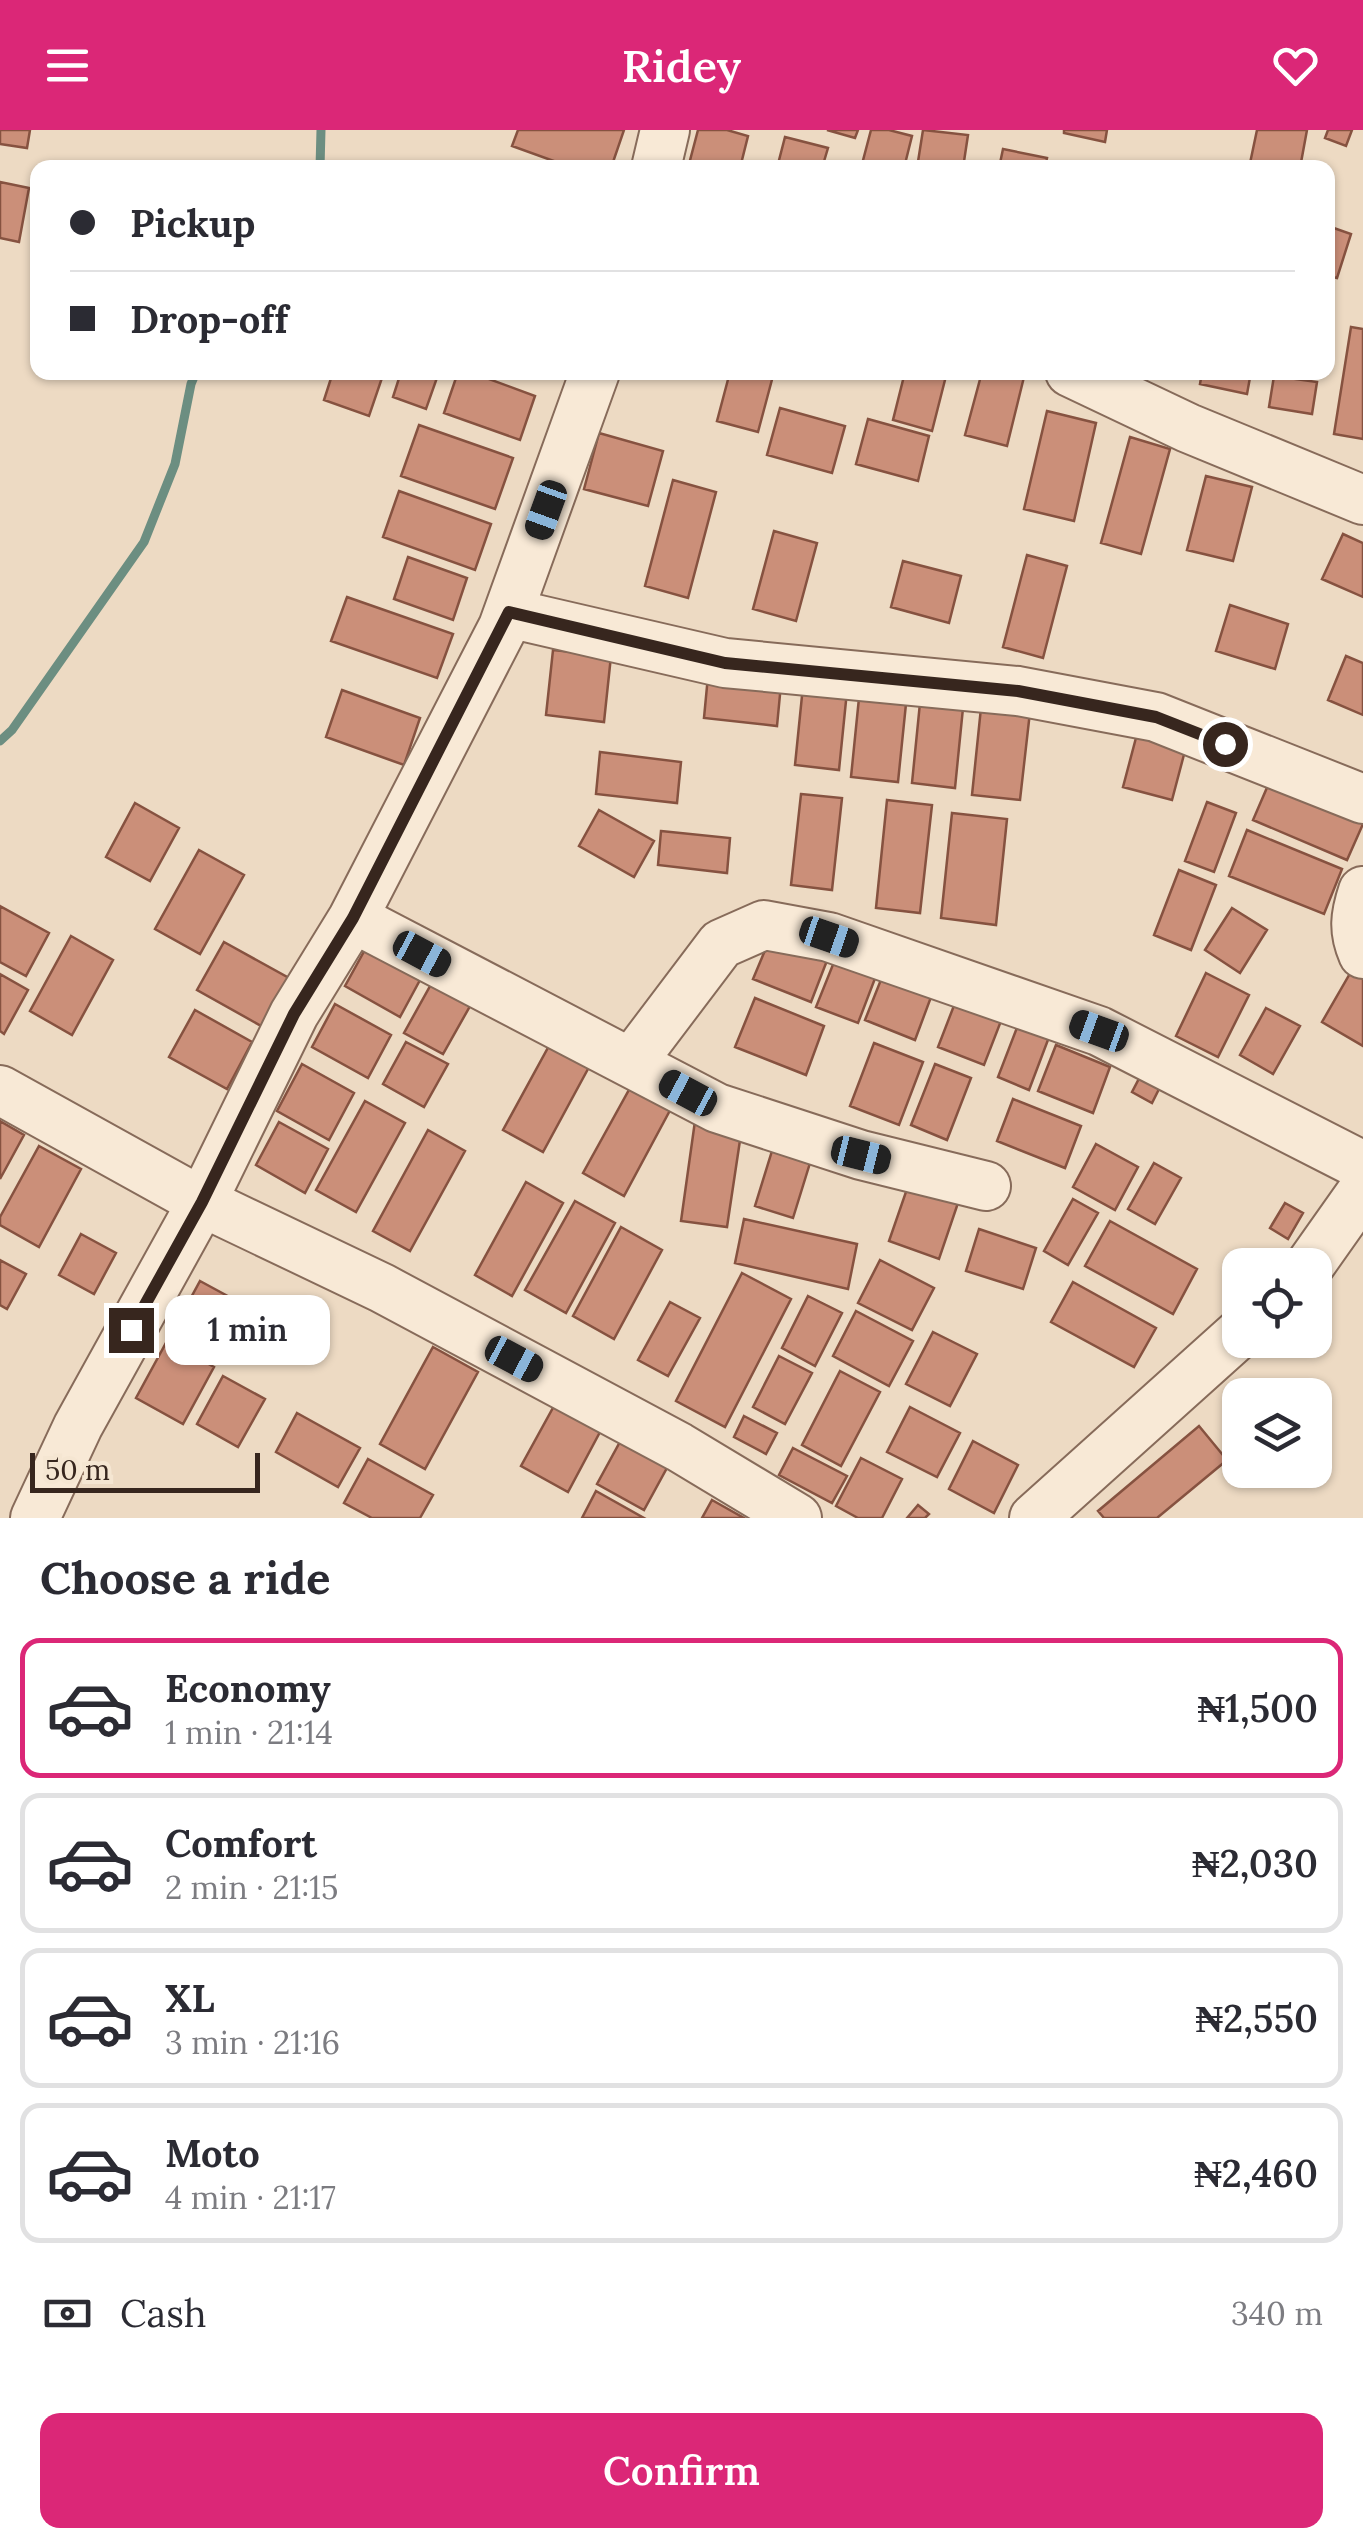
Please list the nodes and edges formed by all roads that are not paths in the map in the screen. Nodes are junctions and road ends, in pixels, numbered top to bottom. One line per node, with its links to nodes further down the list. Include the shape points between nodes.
1 (665, 130): 2 (street)
2 (658, 160)
3 (592, 380): 6 (street)
4 (1087, 380): 5 (street)
5 (1363, 500)
6 (509, 612): 7 (street, via 725,663 1018,691 1156,717); 9 (street)
7 (1363, 799)
8 (1363, 891): 10 (street, via 1356,912)
9 (353, 918): 11 (street); 16 (street, via 294,1014)
10 (1363, 954)
11 (631, 1063): 13 (street, via 721,944 764,924 829,937 1099,1031); 14 (street, via 717,1108 861,1155)
12 (0, 1090): 16 (street)
13 (1363, 1166)
14 (986, 1186)
15 (1363, 1190): 17 (street)
16 (202, 1202): 19 (street); 20 (street, via 680,1446)
17 (1322, 1248)
18 (1222, 1349): 21 (street)
19 (35, 1518)
20 (797, 1518)
21 (1034, 1518)

